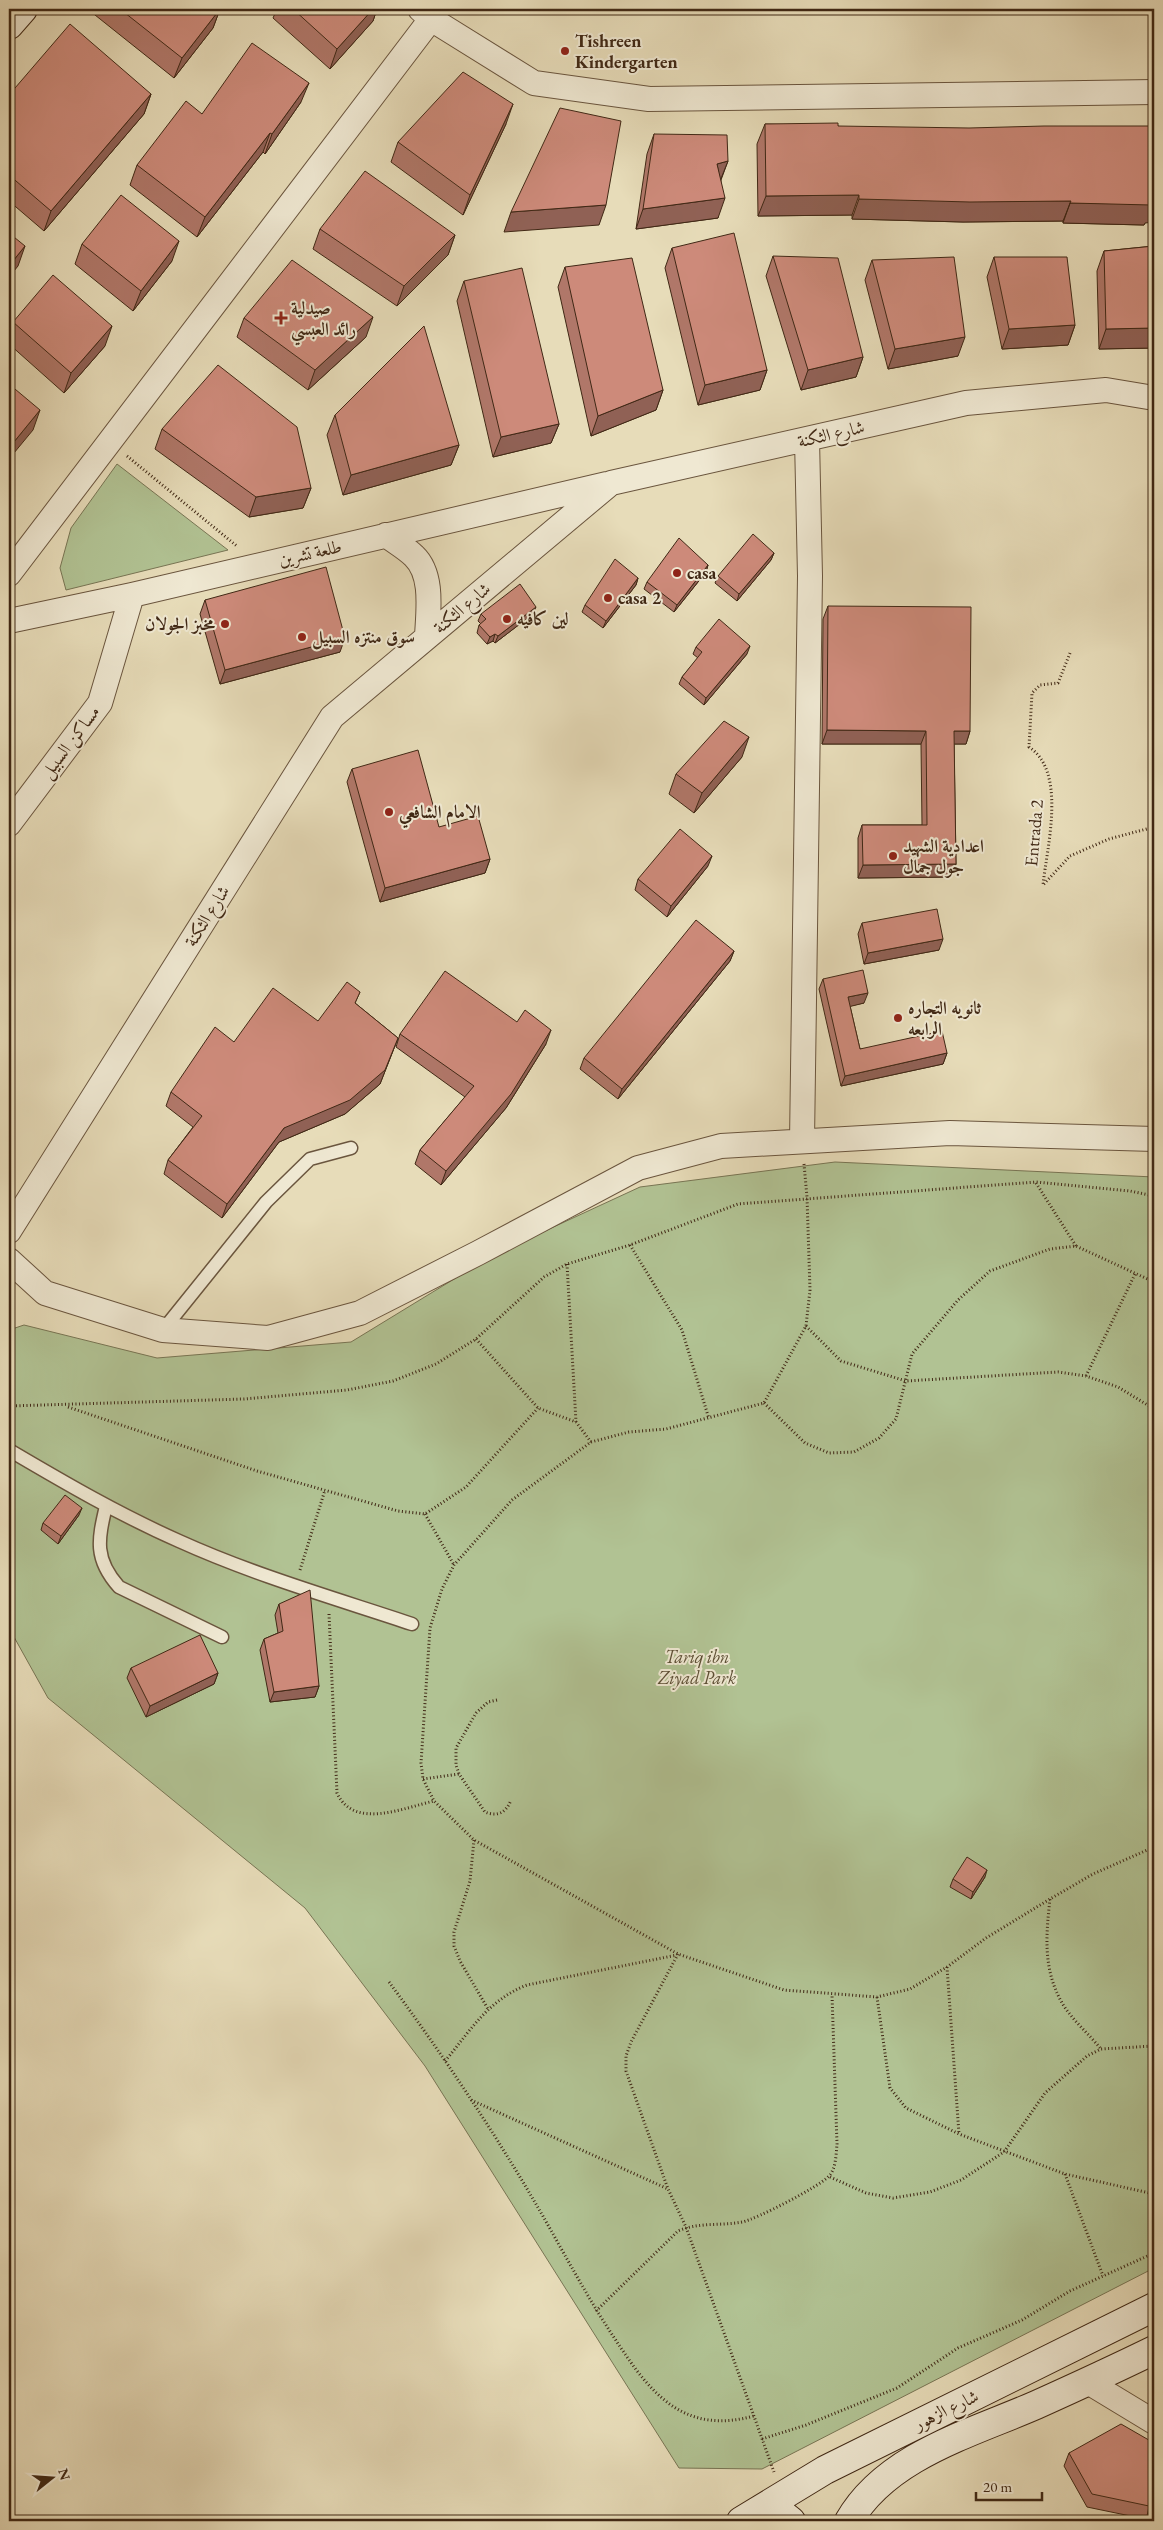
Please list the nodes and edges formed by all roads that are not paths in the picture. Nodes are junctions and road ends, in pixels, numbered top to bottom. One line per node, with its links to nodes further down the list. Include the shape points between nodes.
1 (22, 9): 3 (street)
2 (426, 14): 4 (street, via 534,83 649,99); 9 (street)
3 (9, 26)
4 (1154, 92)
5 (1154, 398): 6 (street, شارع الثكنة, via 1106,390 966,403)
6 (807, 439): 7 (street, شارع الثكنة); 15 (street, via 810,576)
7 (611, 483): 8 (street, طلعة تشرين); 12 (street, شارع الثكنة)
8 (386, 536): 10 (street, طلعة تشرين); 12 (street, via 415,556 426,575 429,601)
9 (9, 574)
10 (132, 595): 11 (street, طلعة تشرين); 13 (street, مساكن السبيل, via 100,703)
11 (9, 621)
12 (427, 637): 17 (street, شارع الثكنة, via 332,718)
13 (9, 824)
14 (1154, 1139): 15 (street, via 950,1133)
15 (802, 1141): 19 (street, via 721,1146 638,1168 360,1313 268,1338)
16 (351, 1148): 19 (lane, via 310,1159 266,1202)
17 (9, 1231)
18 (9, 1260): 19 (street, via 45,1292)
19 (163, 1330)
20 (9, 1450): 21 (lane)
21 (106, 1506): 22 (lane, via 180,1542); 23 (lane, via 98,1540 103,1564 110,1576 119,1586)
22 (412, 1624)
23 (222, 1638)
24 (1154, 2307): 28 (street, شارع الزهور, via 825,2470)
25 (1154, 2350): 26 (street, شارع الزهور)
26 (1088, 2382): 27 (street); 30 (street, شارع الزهور, via 920,2455 858,2506)
27 (1154, 2422)
28 (787, 2509): 29 (street, via 786,2517)
29 (749, 2516)
30 (849, 2521)

